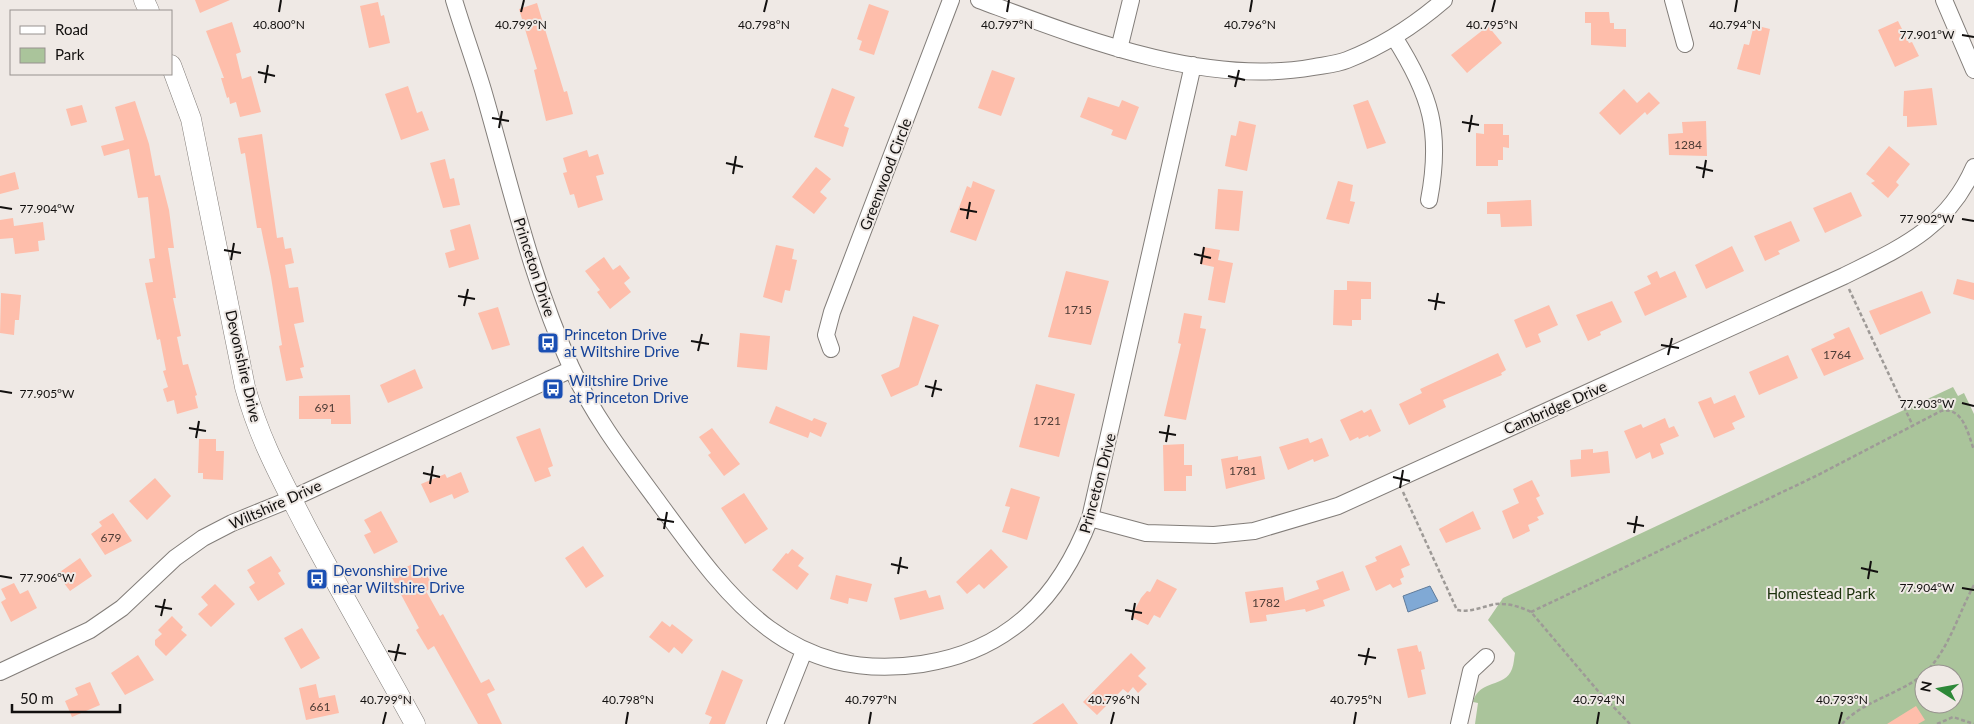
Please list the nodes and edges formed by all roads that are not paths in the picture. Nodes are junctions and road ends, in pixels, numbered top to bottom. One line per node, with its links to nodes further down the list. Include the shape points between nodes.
1 (454, 0): 17 (street, Princeton Drive, via 521,226)
2 (951, 0): 16 (street, Greenwood Circle, via 832,312 826,335)
3 (980, 0): 10 (street, via 1095,43)
4 (1131, 0): 10 (street)
5 (1444, 0): 8 (street)
6 (1672, 0): 9 (street)
7 (1944, 0): 13 (street)
8 (1394, 37): 11 (street, via 1346,61 1283,72); 15 (street, via 1415,70 1429,104 1435,168)
9 (1685, 44)
10 (1119, 48): 11 (street)
11 (1193, 65): 19 (street, Princeton Drive)
12 (172, 68): 18 (street, Devonshire Drive, via 191,119 250,406 268,456)
13 (1974, 70)
14 (1974, 167): 19 (street, Cambridge Drive, via 1966,186 1939,220 1905,245 1844,276 1338,506 1254,531 1214,535 1146,533)
15 (1429, 200)
16 (831, 348)
17 (572, 369): 18 (street, Wiltshire Drive); 20 (street, Princeton Drive, via 608,435 686,543 730,596 782,638)
18 (291, 499): 22 (street, Wiltshire Drive, via 203,538 175,558 122,608 90,630); 23 (street, Devonshire Drive)
19 (1090, 518): 20 (street, Princeton Drive, via 1066,571 1051,593 1017,624 972,650 930,662 886,667 840,663)
20 (804, 651): 24 (street)
21 (1486, 657): 25 (street, via 1471,671)
22 (0, 672)
23 (415, 724)
24 (775, 724)
25 (1459, 724)

